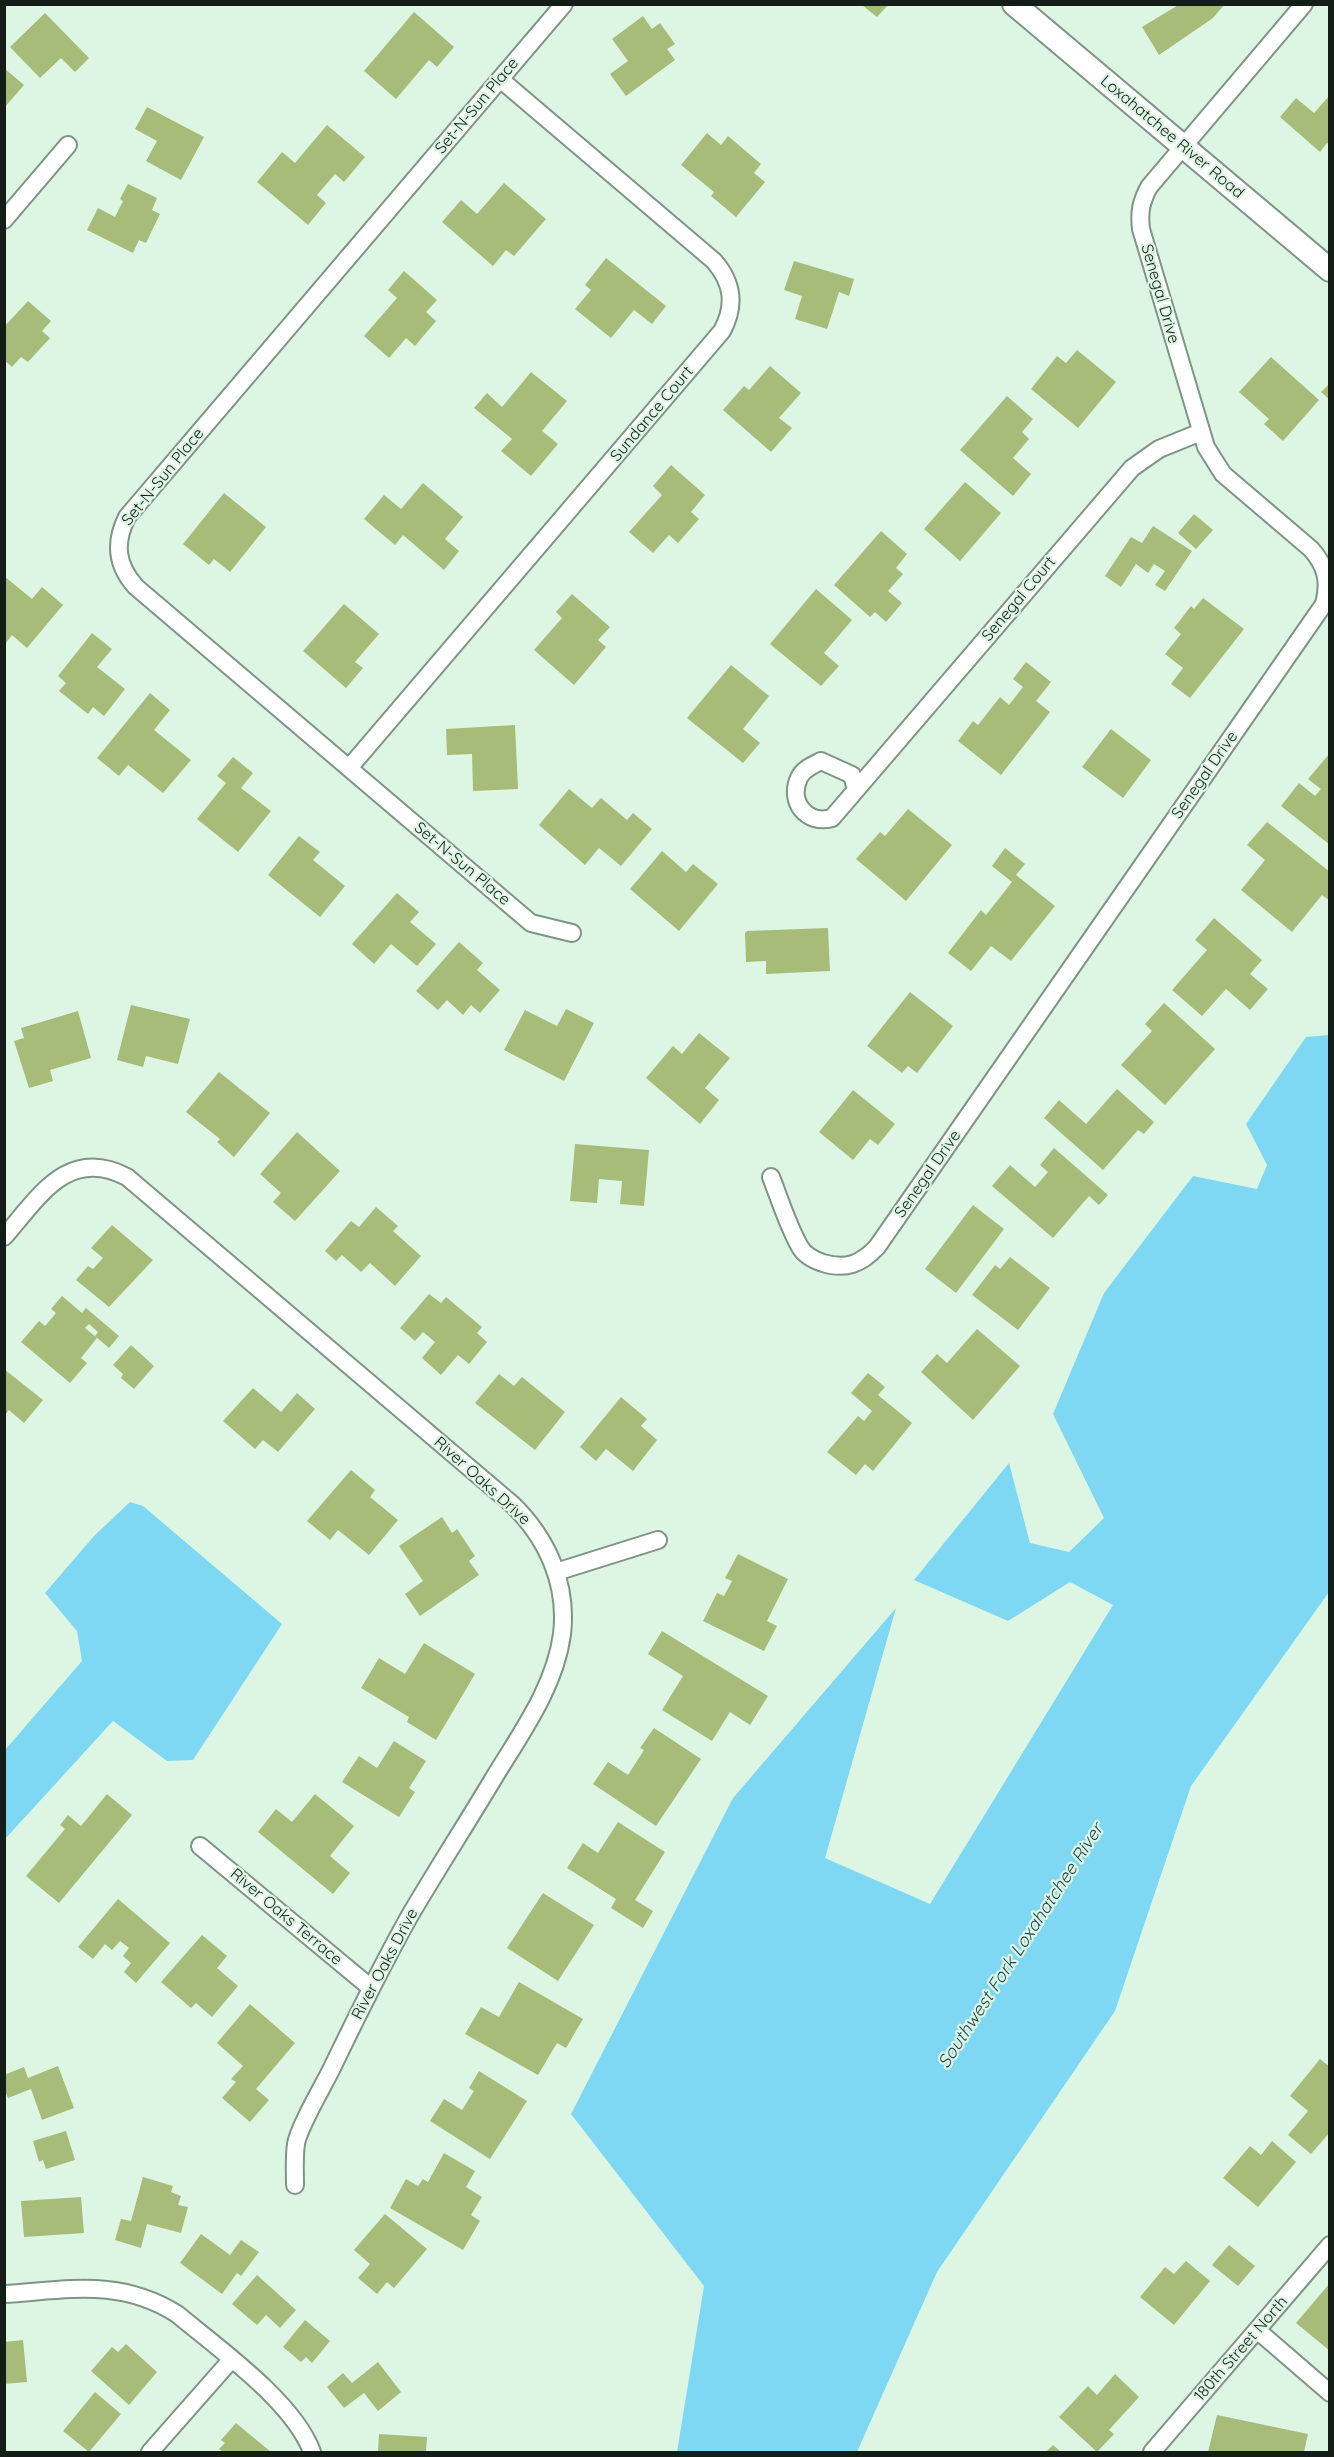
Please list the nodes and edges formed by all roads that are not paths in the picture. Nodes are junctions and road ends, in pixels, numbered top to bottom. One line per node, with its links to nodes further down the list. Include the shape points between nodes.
1 (564, 4): 4 (street, Set-N-Sun Place)
2 (1014, 4): 6 (street, Loxahatchee River Road)
3 (1304, 4): 6 (street, Senegal Drive)
4 (500, 79): 10 (street, Sundance Court, via 714,261 730,286 729,317 722,331); 10 (street, Set-N-Sun Place, via 135,508 120,531 120,562 136,587)
5 (69, 145): 7 (street)
6 (1183, 147): 8 (street, Loxahatchee River Road); 9 (street, Senegal Drive, via 1149,187 1139,215)
7 (4, 220)
8 (1329, 270)
9 (1201, 432): 11 (street, Senegal Court, via 1159,448 1127,474); 13 (street, Senegal Drive, via 1223,474 1321,560 1328,589 1324,604 872,1252 853,1265 839,1267 812,1259 801,1249)
10 (350, 768): 12 (street, Set-N-Sun Place, via 531,923)
11 (856, 790)
12 (572, 933)
13 (771, 1177)
14 (4, 1237): 16 (street, River Oaks Drive, via 46,1188 70,1171 100,1167 127,1177 512,1504 538,1534)
15 (658, 1540): 16 (street)
16 (556, 1572): 18 (street, River Oaks Drive, via 562,1599 562,1632 549,1681)
17 (201, 1846): 18 (street, River Oaks Terrace)
18 (370, 1988): 19 (street, River Oaks Drive, via 296,2142)
19 (295, 2185)
20 (1329, 2245): 22 (street, 180th Street North)
21 (4, 2294): 23 (street, via 101,2288 133,2293 177,2314)
22 (1257, 2330): 24 (street); 27 (street, 180th Street North)
23 (231, 2360): 25 (street); 26 (street, via 284,2406)
24 (1329, 2393)
25 (150, 2452)
26 (312, 2452)
27 (1152, 2452)

